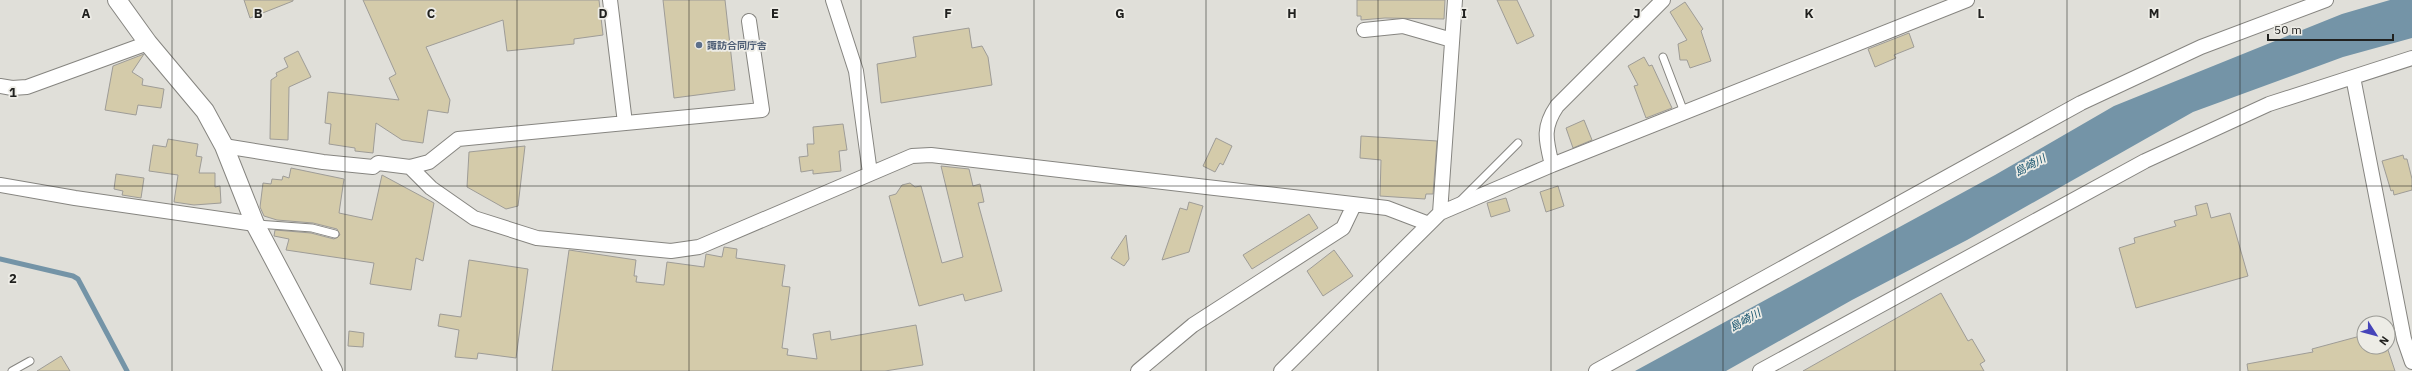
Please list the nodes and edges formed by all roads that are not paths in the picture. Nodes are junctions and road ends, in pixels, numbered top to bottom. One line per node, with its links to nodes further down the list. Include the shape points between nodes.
1 (117, 0): 12 (street)
2 (610, 0): 18 (street)
3 (833, 0): 23 (street, via 856,70)
4 (1455, 0): 11 (street)
5 (1663, 0): 21 (street, via 1547,120 1546,139)
6 (1967, 0): 17 (street)
7 (2326, 0): 8 (street)
8 (2299, 4): 37 (street, via 2081,103)
9 (749, 21): 18 (street, via 762,110)
10 (1364, 30): 11 (street, via 1403,26)
11 (1452, 40): 27 (street)
12 (148, 43): 16 (street, via 26,87); 20 (street, via 205,111)
13 (1663, 57): 17 (lane)
14 (2412, 58): 15 (street)
15 (2353, 77): 32 (street, via 2403,332); 38 (street, via 2269,104 2145,161)
16 (0, 86)
17 (1684, 112): 21 (street)
18 (625, 123): 22 (street, via 458,139 429,162)
19 (1518, 143): 26 (lane)
20 (224, 146): 22 (street, via 323,162 373,167 378,163); 28 (street)
21 (1552, 165): 26 (street)
22 (410, 168): 23 (street, via 432,188 474,218 537,238 671,252 699,247)
23 (870, 172): 25 (street, via 912,156 931,155)
24 (0, 185): 28 (street)
25 (1354, 205): 29 (street, via 1387,208); 35 (street, via 1343,228 1193,325)
26 (1456, 205): 27 (street)
27 (1440, 213): 29 (street)
28 (255, 224): 30 (lane, via 312,228); 34 (street)
29 (1429, 224): 36 (street)
30 (335, 234)
31 (30, 361): 33 (lane)
32 (2412, 362)
33 (12, 371)
34 (333, 371)
35 (1138, 371)
36 (1281, 371)
37 (1596, 371)
38 (1760, 371)

